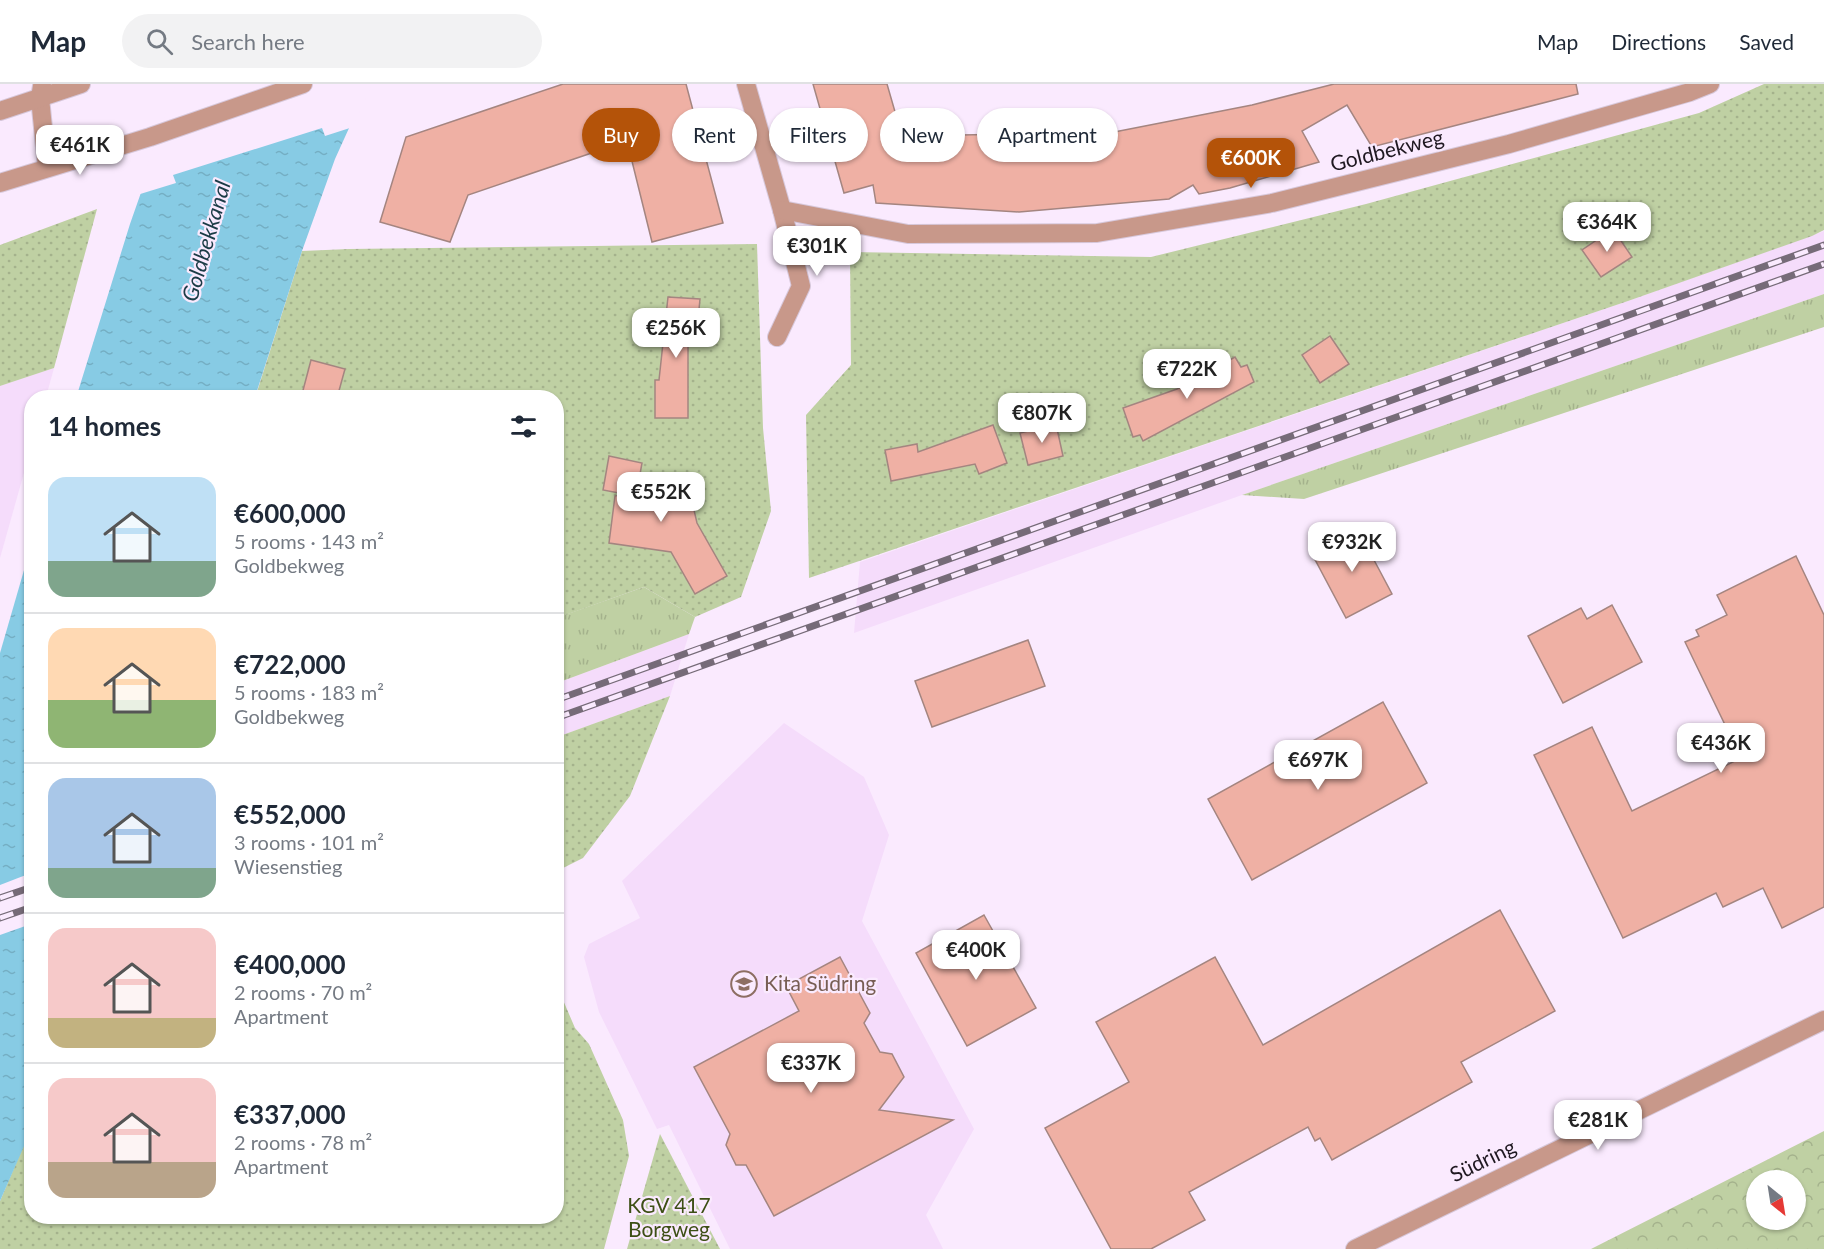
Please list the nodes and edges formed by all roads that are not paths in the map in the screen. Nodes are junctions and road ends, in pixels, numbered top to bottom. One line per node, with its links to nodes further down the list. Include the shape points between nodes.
1 (81, 84): 5 (street)
2 (303, 84): 7 (street)
3 (746, 84): 9 (street)
4 (1710, 84): 9 (street, Goldbekweg, via 1509,144 1272,203 1097,232 908,234)
5 (41, 91): 6 (street); 7 (street)
6 (0, 111)
7 (47, 167): 8 (street)
8 (0, 183)
9 (782, 210): 10 (street, via 801,286)
10 (777, 337)
11 (1824, 1020): 12 (street, Südring)
12 (1355, 1249)

